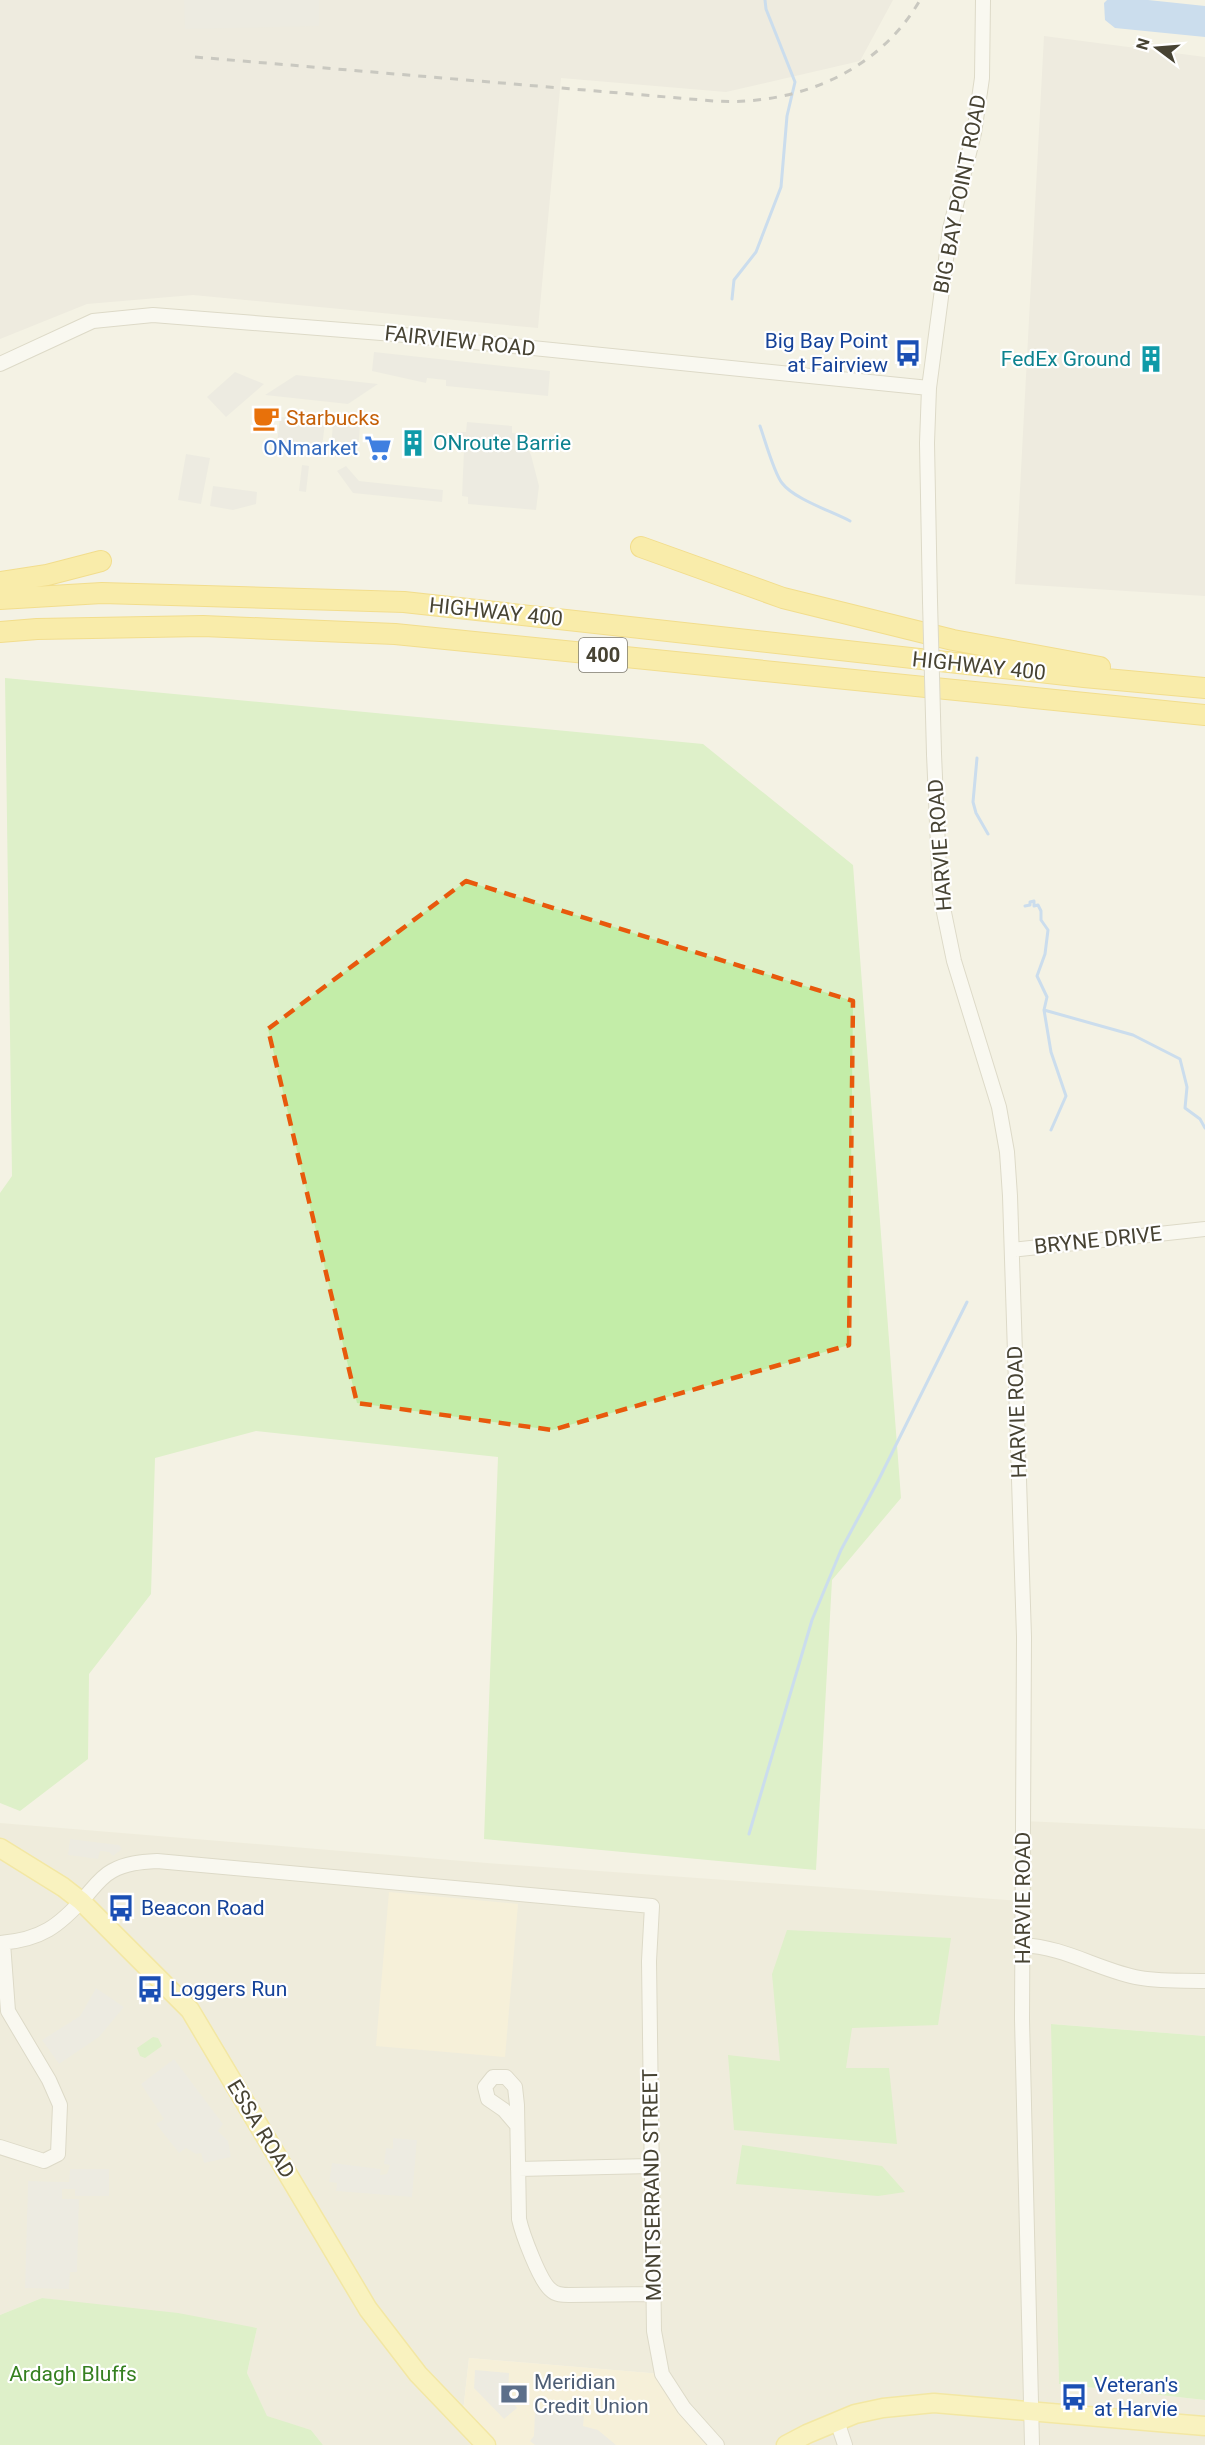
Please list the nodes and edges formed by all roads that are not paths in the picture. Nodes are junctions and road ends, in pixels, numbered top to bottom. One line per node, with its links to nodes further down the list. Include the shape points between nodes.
1 (983, 0): 3 (street, BIG BAY POINT ROAD, via 982,78 974,133 950,229)
2 (0, 364): 3 (street, FAIRVIEW ROAD, via 93,321 153,315 394,334)
3 (929, 388): 12 (street, HARVIE ROAD, bridge, via 930,602 940,893 954,962 999,1107)
4 (641, 547): 9 (highway, via 783,597 953,640 1150,675)
5 (101, 561): 6 (highway)
6 (0, 582)
7 (0, 599): 9 (highway, HIGHWAY 400 / 400, via 102,593 404,602)
8 (0, 632): 10 (highway, HIGHWAY 400 / 400, via 203,626 395,634)
9 (1200, 688)
10 (1205, 715)
11 (1205, 1229): 12 (street, BRYNE DRIVE)
12 (1012, 1250): 16 (street, HARVIE ROAD, via 1024,1637)
13 (0, 1848): 14 (main road, ESSA ROAD)
14 (81, 1901): 15 (street, via 47,1932 35,1938); 20 (street, MONTSERRAND STREET, via 111,1871 130,1863 157,1861 652,1906); 26 (main road, ESSA ROAD, via 190,2010 368,2309 418,2374)
15 (1, 1943): 19 (street, via 8,2011 60,2105 58,2154 44,2161)
16 (1022, 1945): 17 (street, via 1044,1946 1134,1977); 23 (street, HARVIE ROAD)
17 (1205, 1980)
18 (516, 2124): 21 (street)
19 (0, 2147)
20 (651, 2166): 21 (street); 22 (street, MONTSERRAND STREET)
21 (518, 2169): 22 (street, via 521,2231 549,2289 558,2295)
22 (654, 2294): 27 (street, MONTSERRAND STREET, via 654,2331 662,2374 684,2408)
23 (1031, 2410): 24 (main road, via 934,2403 883,2408); 25 (main road); 30 (street, HARVIE ROAD)
24 (837, 2421): 28 (main road); 29 (street)
25 (1205, 2426)
26 (486, 2445)
27 (717, 2445)
28 (786, 2445)
29 (845, 2445)
30 (1032, 2445)

